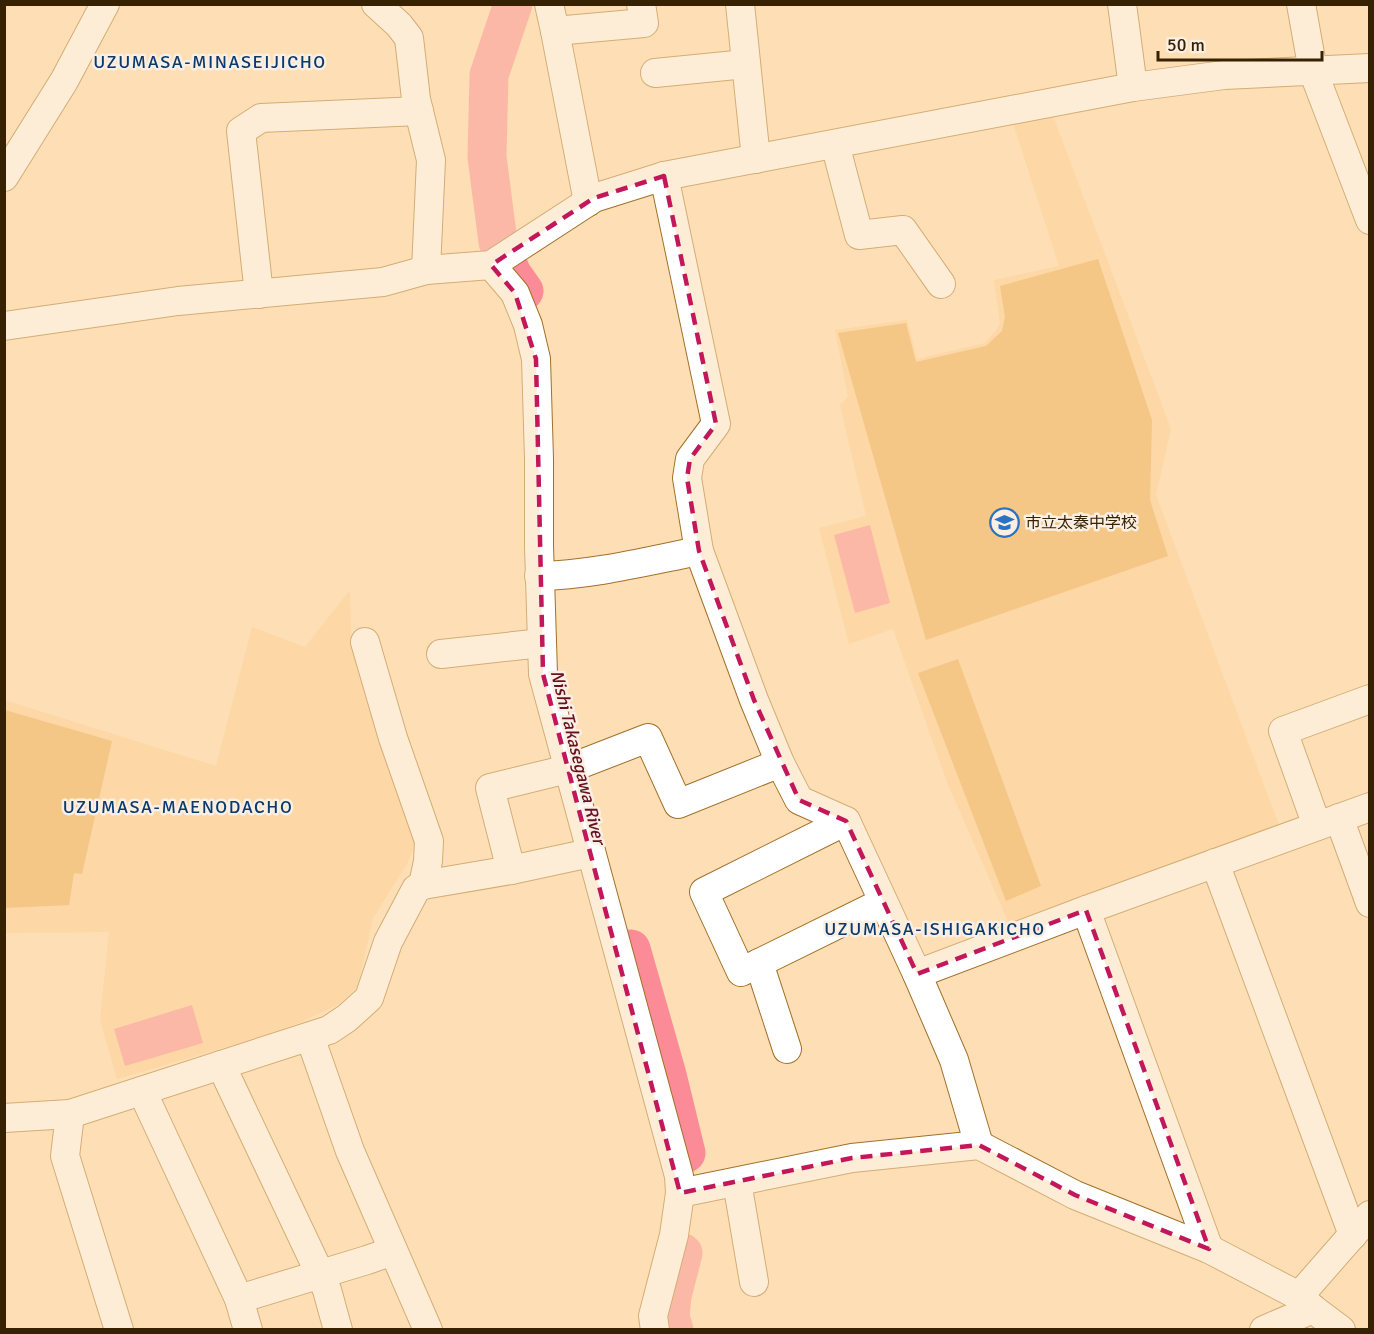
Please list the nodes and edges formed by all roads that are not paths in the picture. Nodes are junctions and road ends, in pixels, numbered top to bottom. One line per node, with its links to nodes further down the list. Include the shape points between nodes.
1 (105, 4): 17 (street, via 64,81)
2 (376, 4): 13 (street, via 409,38)
3 (641, 4): 7 (street, via 644,23)
4 (740, 4): 8 (street)
5 (1122, 4): 12 (street)
6 (1301, 4): 10 (street)
7 (552, 18): 18 (street)
8 (746, 64): 11 (street); 15 (street)
9 (1370, 68): 10 (street)
10 (1313, 71): 12 (street, via 1224,75); 19 (street)
11 (655, 73)
12 (1133, 87): 14 (street)
13 (419, 111): 21 (street, via 431,160); 23 (street, via 261,118 241,131)
14 (835, 144): 15 (street); 22 (street, via 859,235 903,230)
15 (756, 159): 16 (street)
16 (664, 176): 18 (street); 25 (street, via 716,424 690,459 687,478)
17 (4, 177)
18 (588, 202): 20 (street)
19 (1370, 220)
20 (501, 259): 21 (street); 26 (street, via 528,325 536,358 539,459)
21 (426, 270): 23 (street, via 383,282)
22 (940, 284)
23 (260, 294): 24 (street, via 178,301)
24 (4, 326)
25 (699, 551): 26 (street, via 610,569); 31 (street)
26 (550, 576): 28 (street)
27 (364, 642): 39 (street, via 429,841)
28 (542, 643): 29 (street); 32 (street, via 543,674)
29 (441, 654)
30 (1370, 699): 35 (street, via 1283,730)
31 (780, 764): 32 (street, via 678,804 648,738); 34 (street, via 799,800)
32 (577, 766): 36 (street); 38 (street, via 490,788)
33 (1370, 807): 35 (street)
34 (846, 822): 40 (street); 43 (street, via 704,892 741,972)
35 (1328, 822): 37 (street); 41 (street)
36 (590, 853): 38 (street); 53 (street, via 679,1176)
37 (1215, 863): 42 (street); 54 (street)
38 (511, 870): 39 (street)
39 (423, 885): 45 (street, via 410,897 388,942 369,998 329,1030)
40 (883, 902): 43 (street); 44 (street)
41 (1370, 903)
42 (1086, 910): 44 (street); 55 (street)
43 (759, 963): 46 (street)
44 (917, 974): 51 (street, via 954,1060)
45 (310, 1037): 47 (street); 56 (street, via 350,1151)
46 (788, 1049)
47 (221, 1065): 48 (street); 57 (street)
48 (142, 1091): 49 (street); 59 (street)
49 (70, 1114): 50 (street); 63 (street, via 65,1156)
50 (4, 1118)
51 (978, 1145): 52 (street, via 852,1158); 55 (street, via 1075,1196)
52 (737, 1182): 53 (street); 58 (street)
53 (689, 1192): 62 (street, via 674,1234)
54 (1361, 1225): 60 (street)
55 (1209, 1249): 60 (street)
56 (393, 1251): 57 (street); 66 (street)
57 (320, 1274): 59 (street); 65 (street)
58 (754, 1282)
59 (239, 1299): 64 (street)
60 (1306, 1302): 61 (street); 67 (street)
61 (1275, 1327)
62 (651, 1328)
63 (119, 1329)
64 (248, 1329)
65 (338, 1329)
66 (428, 1329)
67 (1341, 1329)

